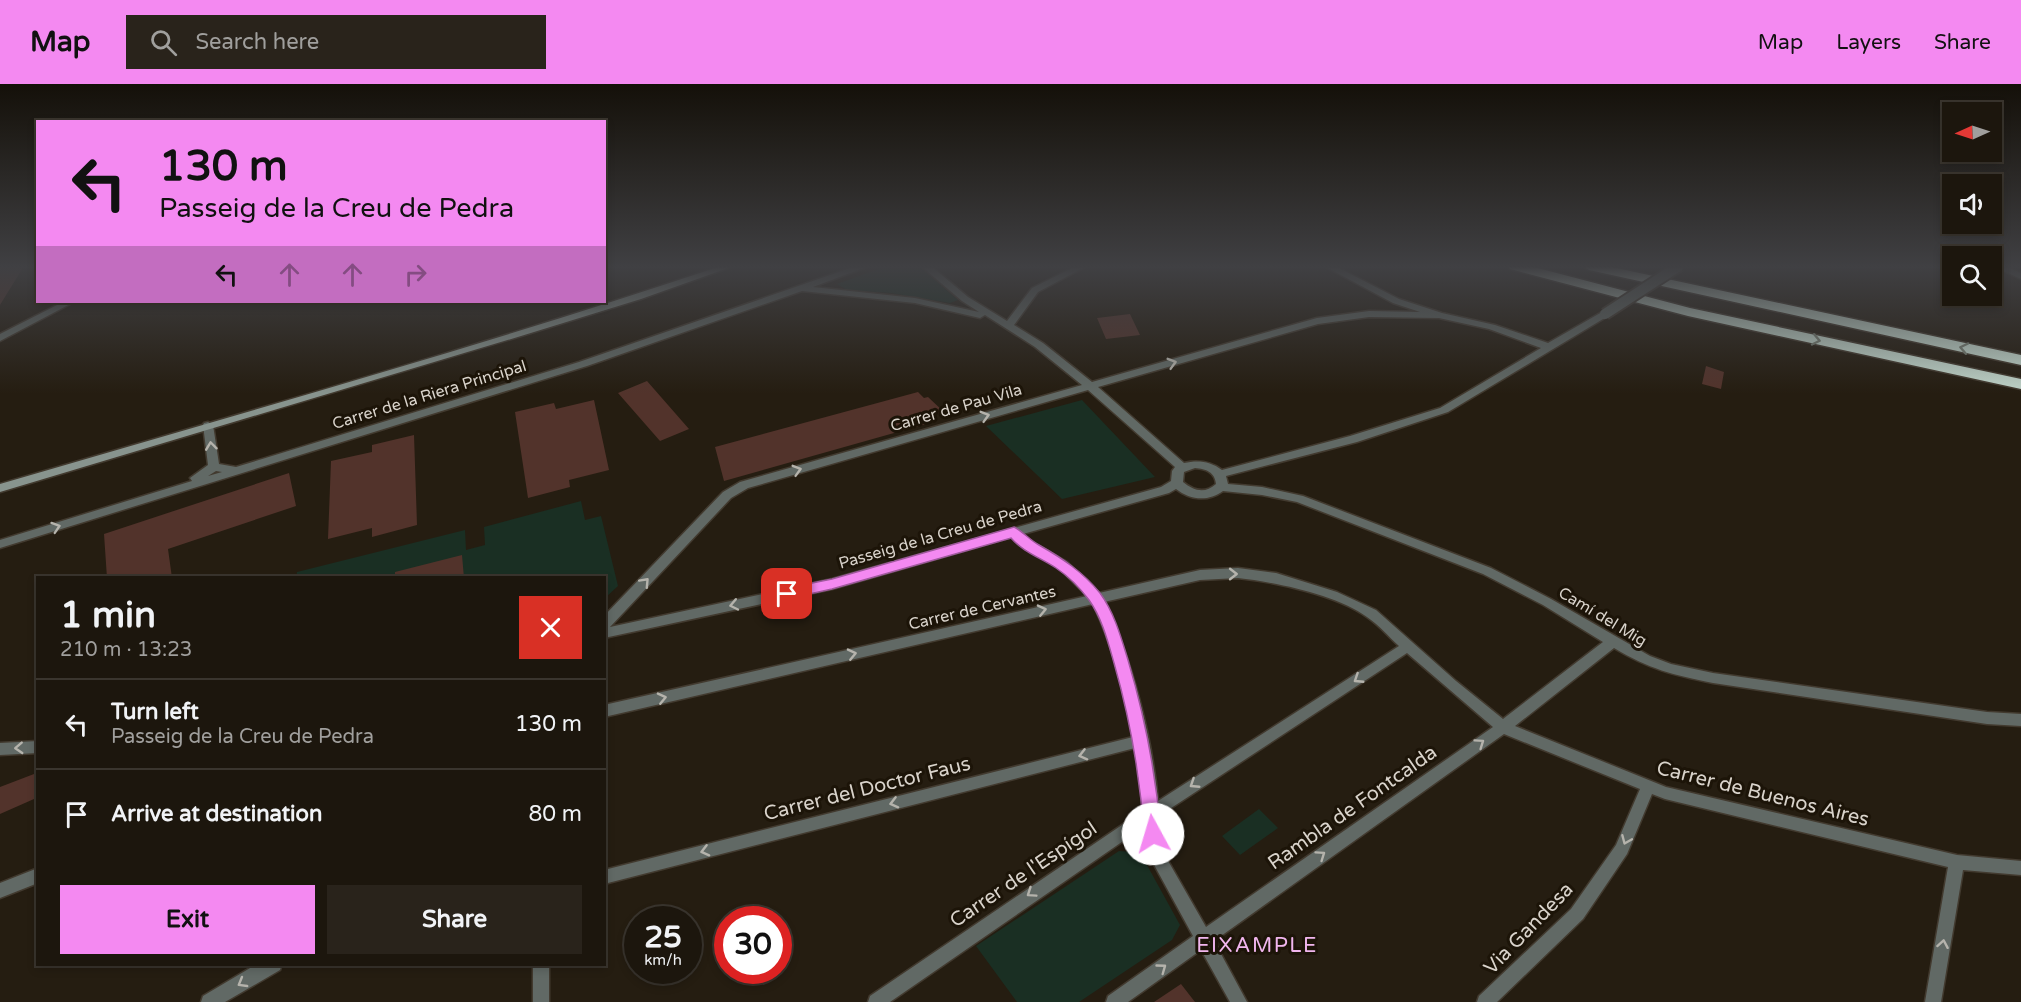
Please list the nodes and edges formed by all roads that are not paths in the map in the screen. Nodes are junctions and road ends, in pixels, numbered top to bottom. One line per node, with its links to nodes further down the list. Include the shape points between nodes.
1 (53, 309): 16 (street)
2 (600, 309): 21 (main road)
3 (744, 309): 22 (street, Carrer de la Riera Principal, via 584,364)
4 (963, 309): 14 (street)
5 (980, 309): 14 (street)
6 (1021, 309): 15 (street)
7 (1384, 309): 12 (street, Carrer de Pau Vila)
8 (1420, 309): 13 (street)
9 (1613, 309): 17 (street, bridge)
10 (1676, 309): 19 (highway, one-way to 19)
11 (1786, 309): 18 (highway, one-way to 11)
12 (1369, 314): 13 (street, Carrer de Pau Vila); 20 (street, Carrer de Pau Vila, one-way to 12, via 1317,321)
13 (1439, 315): 17 (street, via 1492,327)
14 (997, 320): 15 (street)
15 (1008, 326): 20 (street)
16 (0, 338)
17 (1549, 347): 25 (street, via 1444,410)
18 (2021, 360)
19 (2021, 384)
20 (1090, 386): 24 (street); 32 (street, Carrer de Pau Vila, one-way to 20, via 727,495 744,485)
21 (208, 425): 23 (street, one-way to 21); 27 (main road)
22 (251, 466): 23 (street, via 226,470); 28 (street, Carrer de la Riera Principal)
23 (214, 467): 28 (street)
24 (1182, 467): 25 (street, via 1203,465); 26 (street)
25 (1220, 481): 26 (street, via 1210,494 1198,495 1190,494); 34 (street, Camí del Mig, via 1299,499 1487,571)
26 (1177, 483): 29 (street, Passeig de la Creu de Pedra, via 1165,490)
27 (0, 488)
28 (180, 488): 30 (street, Carrer de la Riera Principal, one-way to 28)
29 (1014, 532): 31 (street, via 1023,542 1063,565); 33 (street, Passeig de la Creu de Pedra, one-way to 33, via 832,584)
30 (0, 544)
31 (1096, 598): 35 (street, Carrer de Cervantes, one-way to 35, via 1200,575 1238,573 1276,578 1336,597 1371,614); 36 (street, Carrer de Cervantes, one-way to 31); 39 (street, via 1124,667)
32 (606, 623)
33 (606, 633)
34 (1612, 642): 37 (street, Camí del Mig, via 1645,660 1713,678); 38 (street, Rambla de Fontcalda)
35 (1407, 647): 38 (street, Carrer de Cervantes); 43 (street, Carrer de l'Espígol, one-way to 43)
36 (606, 711)
37 (2021, 720)
38 (1503, 727): 42 (street, Carrer de Buenos Aires); 49 (street, Rambla de Fontcalda, one-way to 38)
39 (1139, 741): 43 (street); 47 (street, Carrer del Doctor Faus, one-way to 47)
40 (36, 747): 41 (street, one-way to 41)
41 (0, 749)
42 (1648, 787): 44 (street, Carrer de Buenos Aires); 57 (street, Via Gandesa, one-way to 57, via 1622,849 1577,914)
43 (1150, 812): 49 (street, via 1160,861); 54 (street, Carrer de l'Espígol, one-way to 54)
44 (1957, 862): 45 (street, Carrer de Buenos Aires); 58 (street, one-way to 44)
45 (2021, 868)
46 (36, 876): 48 (street)
47 (606, 876)
48 (0, 891)
49 (1204, 938): 55 (street, Rambla de Fontcalda, one-way to 49); 56 (street)
50 (271, 966): 52 (street, one-way to 52)
51 (541, 966): 53 (street)
52 (209, 1002)
53 (541, 1002)
54 (876, 1002)
55 (1114, 1002)
56 (1239, 1002)
57 (1485, 1002)
58 (1933, 1002)

